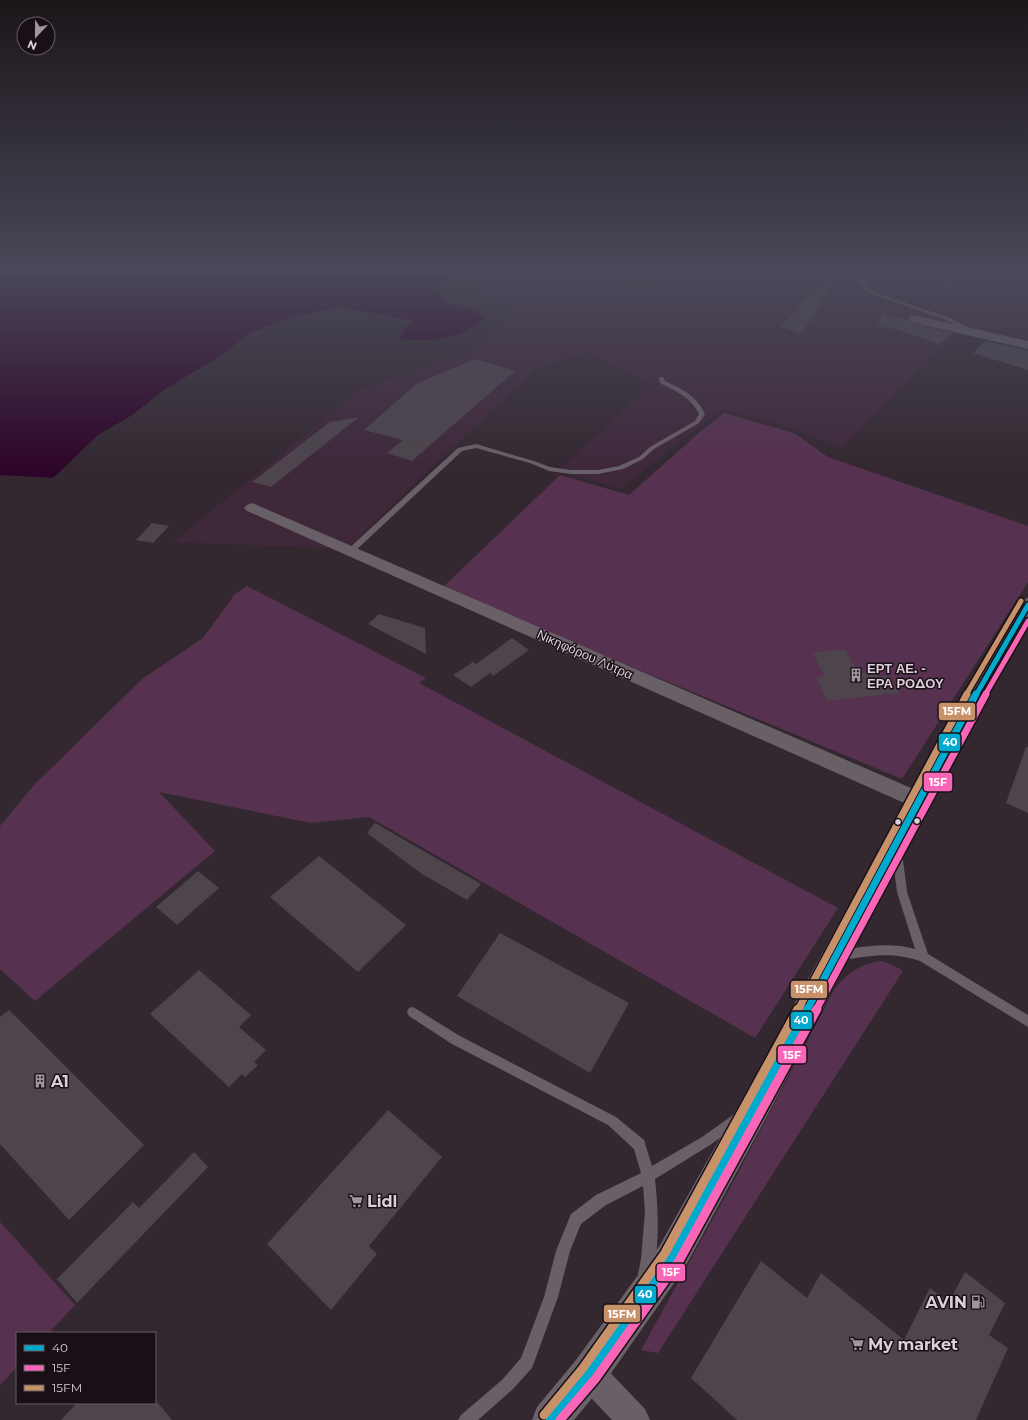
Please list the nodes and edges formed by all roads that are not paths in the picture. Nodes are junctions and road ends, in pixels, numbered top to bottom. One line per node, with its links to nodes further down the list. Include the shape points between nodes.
1 (988, 336): 2 (street)
2 (1028, 345)
3 (661, 378): 5 (lane, via 662,382 690,397 700,407 702,414 697,422 652,448 640,458 621,468 598,472 571,472 549,469 476,446 460,449)
4 (252, 508): 5 (street, Νικηφόρου Λύτρα)
5 (350, 551): 7 (street, Νικηφόρου Λύτρα)
6 (1028, 605): 7 (main road)
7 (918, 800): 8 (main road)
8 (896, 842): 9 (main road); 10 (lane, via 902,892)
9 (835, 956): 10 (lane, via 883,949 904,951); 13 (main road)
10 (923, 957): 12 (lane)
11 (413, 1012): 14 (lane, via 456,1040 612,1121 639,1145)
12 (1028, 1021)
13 (757, 1103): 14 (lane, via 706,1141); 15 (main road, via 672,1257)
14 (648, 1176): 15 (lane, via 652,1212 648,1259); 17 (lane, via 601,1200 576,1219 527,1363 507,1385)
15 (637, 1306): 16 (main road)
16 (589, 1374): 18 (main road); 19 (street)
17 (466, 1420)
18 (550, 1420)
19 (634, 1420)

